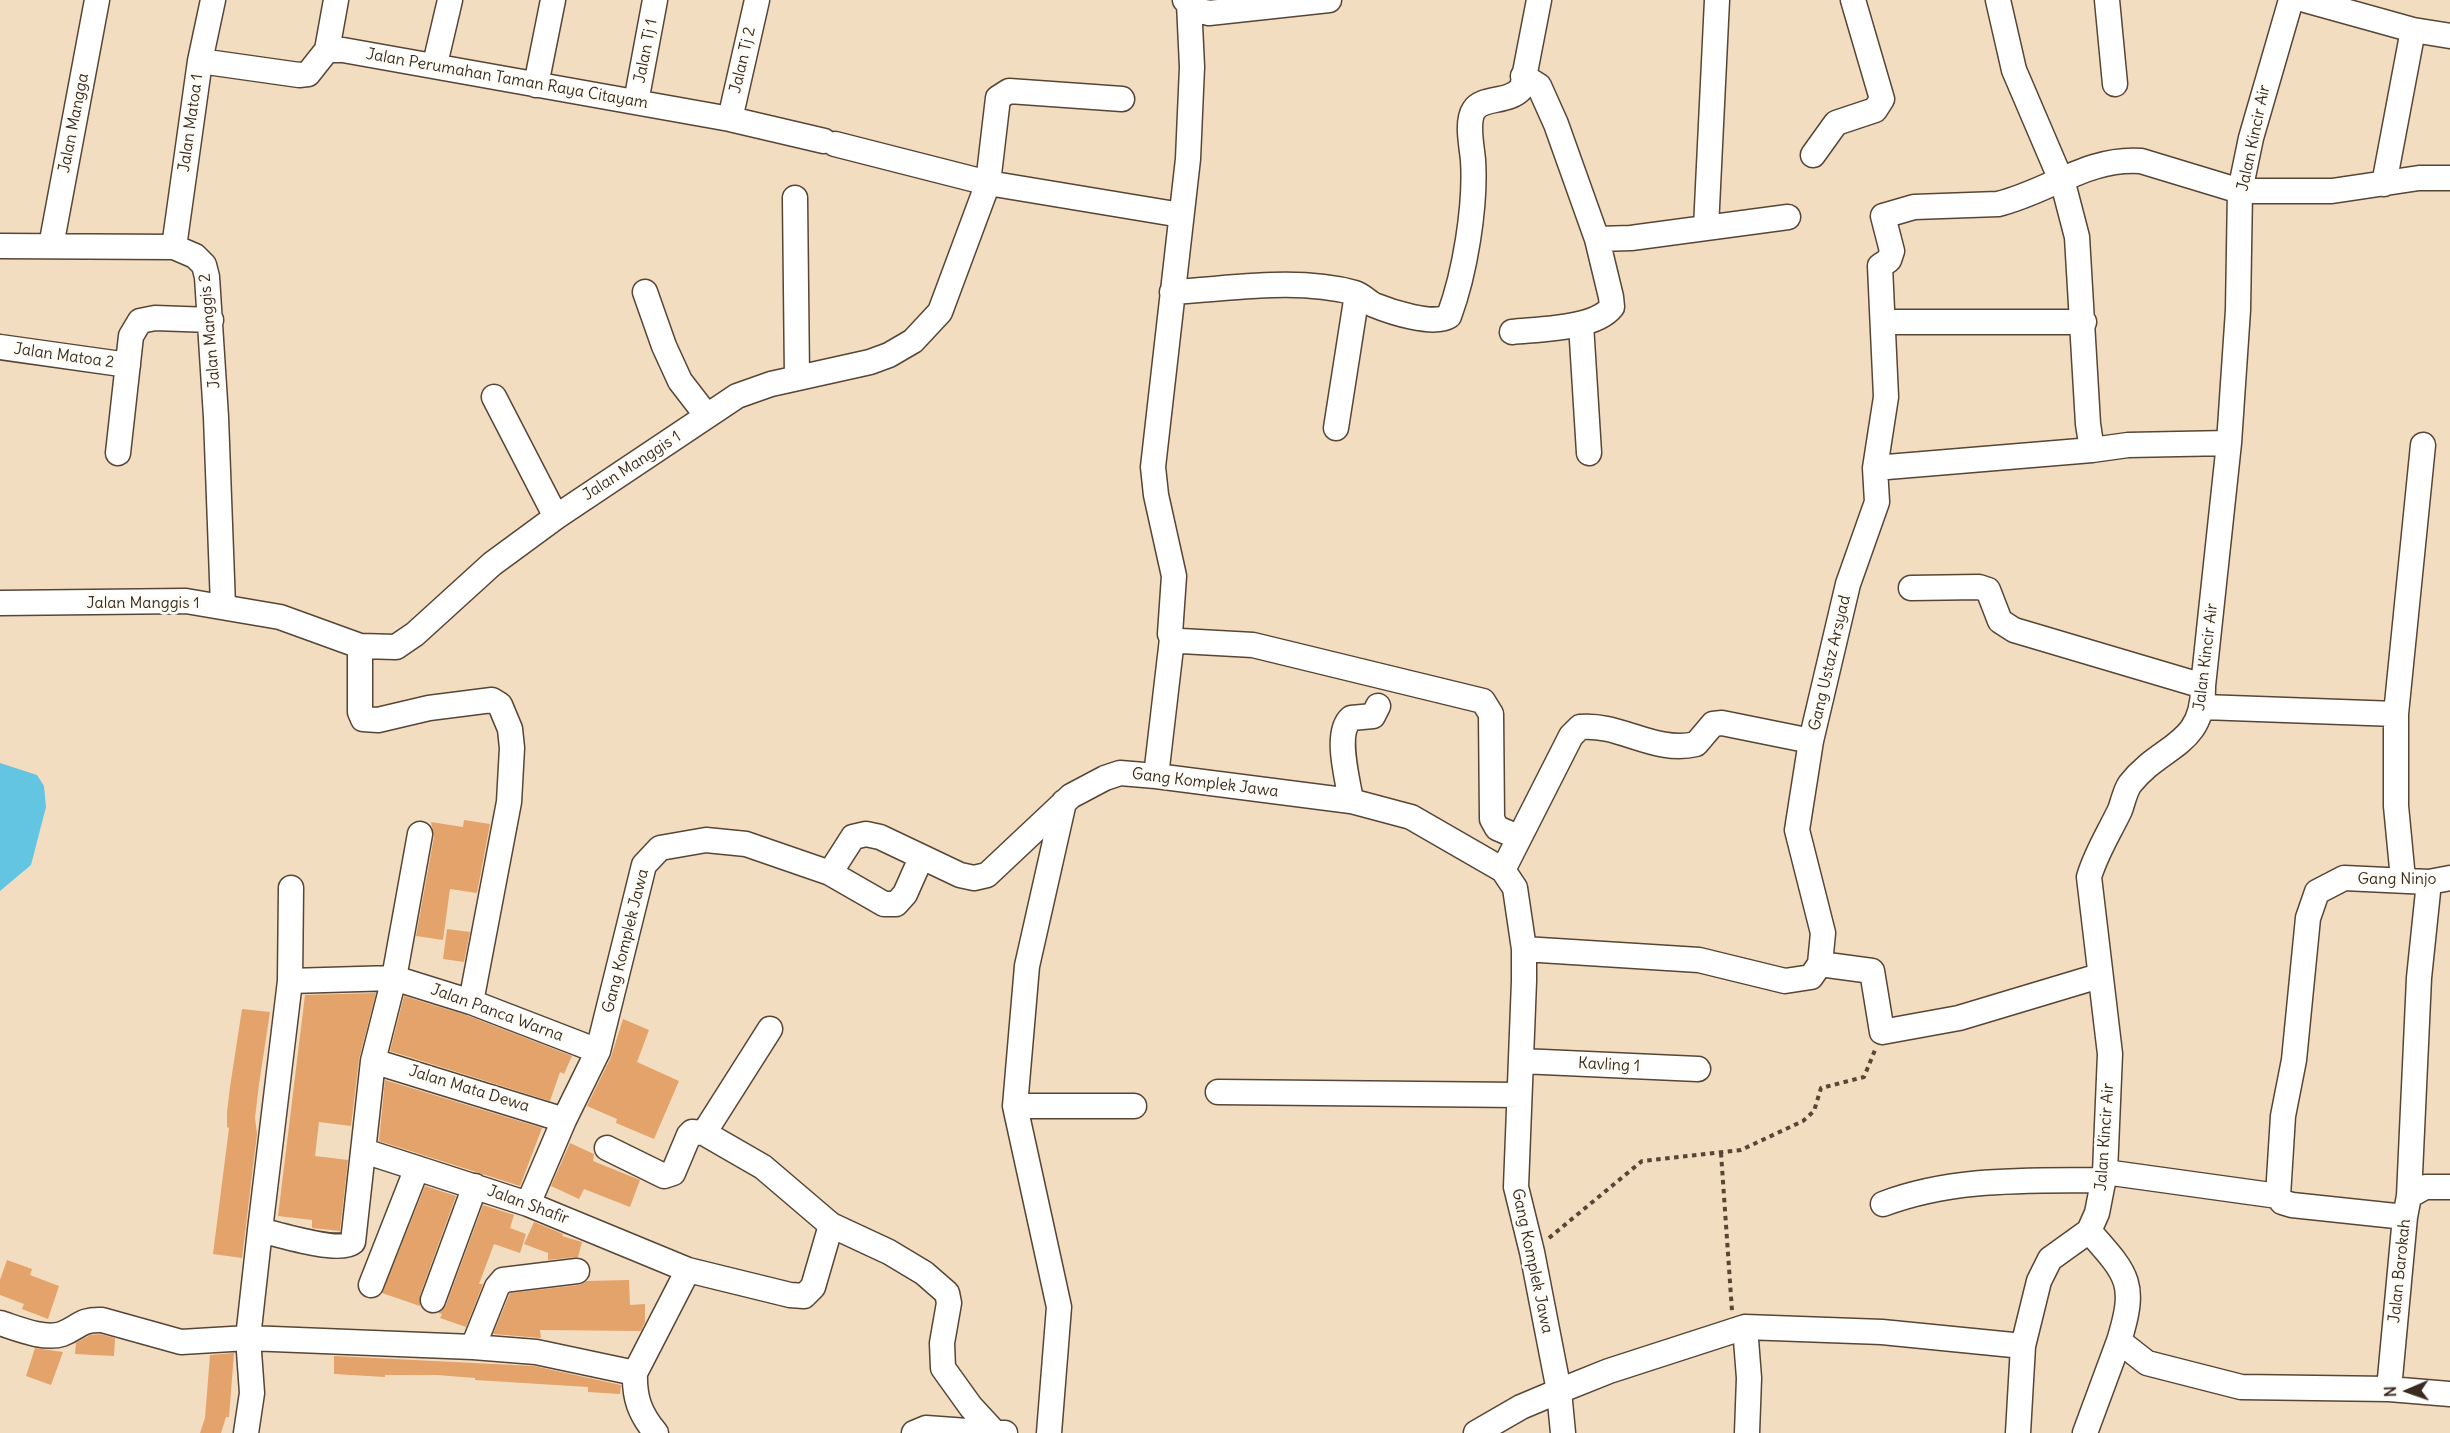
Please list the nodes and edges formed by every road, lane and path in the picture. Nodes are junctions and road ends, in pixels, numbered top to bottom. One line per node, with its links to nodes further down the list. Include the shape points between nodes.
1 (97, 0): 40 (street, Jalan Mangga)
2 (213, 0): 20 (street, Jalan Matoa 1)
3 (336, 0): 19 (street)
4 (450, 0): 21 (street)
5 (553, 0): 24 (street)
6 (656, 0): 26 (street, Jalan Tj 1)
7 (757, 0): 27 (street, Jalan Tj 2)
8 (1329, 0): 16 (street, via 1209,13 1196,10)
9 (1539, 0): 22 (street)
10 (1717, 0): 37 (street)
11 (1853, 0): 28 (street, via 1882,99 1875,110 1836,123)
12 (1998, 0): 30 (street, via 2014,70)
13 (2107, 0): 23 (street)
14 (2291, 0): 33 (street, Jalan Kincir Air, via 2251,138)
15 (2305, 0): 17 (street)
16 (1187, 2): 35 (street, via 1192,67)
17 (2413, 30): 18 (street); 32 (street)
18 (2450, 36)
19 (327, 50): 20 (street, via 308,74 299,75); 21 (street, Jalan Perumahan Taman Raya Citayam)
20 (200, 61): 41 (street, Jalan Matoa 1)
21 (435, 64): 24 (street, Jalan Perumahan Taman Raya Citayam)
22 (1523, 76): 38 (street, via 1539,86); 44 (street, via 1522,88 1515,97 1482,103 1471,118 1469,223 1449,316 1442,320 1400,314)
23 (2115, 84)
24 (536, 85): 26 (street, Jalan Perumahan Taman Raya Citayam)
25 (1122, 99): 31 (street, Jalan Manggis 1, via 1009,91 998,98 995,106)
26 (636, 102): 27 (street, Jalan Perumahan Taman Raya Citayam)
27 (730, 119): 31 (street, Jalan Perumahan Taman Raya Citayam)
28 (1812, 155)
29 (2450, 178): 32 (street)
30 (2061, 180): 33 (street, via 2099,164 2125,160 2141,161); 46 (street, Gang Ustaz Arsyad, via 1998,204 1914,207 1886,214 1882,220 1892,250 1889,260 1880,266); 47 (street, via 2077,237)
31 (988, 183): 35 (street, Jalan Perumahan Taman Raya Citayam); 52 (street, Jalan Manggis 1, via 940,312 927,328 889,355)
32 (2384, 184): 33 (street, via 2332,190)
33 (2240, 191): 56 (street, Jalan Kincir Air, via 2238,310)
34 (795, 198): 52 (street)
35 (1181, 215): 43 (street)
36 (1788, 217): 37 (street)
37 (1706, 228): 38 (street)
38 (1597, 239): 48 (street, via 1612,307)
39 (0, 246): 40 (street, Jalan Manggis 2)
40 (51, 246): 41 (street, Jalan Manggis 2)
41 (174, 246): 45 (street, Jalan Manggis 2, via 204,265)
42 (645, 292): 54 (street, via 680,381)
43 (1172, 292): 44 (street, via 1307,286); 66 (street, via 1153,467 1174,576)
44 (1357, 294): 55 (street)
45 (211, 320): 51 (street, via 140,321 131,336); 65 (street, Jalan Manggis 2)
46 (1884, 322): 47 (street); 61 (street, Gang Ustaz Arsyad, via 1886,403)
47 (2084, 322): 58 (street)
48 (1581, 324): 49 (street); 60 (street)
49 (1512, 332)
50 (0, 347): 51 (street, Jalan Matoa 2)
51 (128, 365): 59 (street)
52 (797, 378): 54 (street, Jalan Manggis 1, via 737,396)
53 (494, 397): 62 (street)
54 (707, 416): 62 (street, Jalan Manggis 1)
55 (1335, 428)
56 (2229, 443): 58 (street, via 2128,445); 68 (street, Jalan Kincir Air)
57 (2423, 445): 70 (street)
58 (2092, 450): 61 (street)
59 (118, 453)
60 (1589, 453)
61 (1875, 468): 71 (street, Gang Ustaz Arsyad, via 1877,502 1848,584)
62 (556, 517): 67 (street, Jalan Manggis 1, via 492,564 396,647)
63 (1911, 588): 68 (street, via 1980,587 1988,590 2000,621 2014,630)
64 (0, 603): 65 (street, Jalan Manggis 1, via 186,601)
65 (223, 606): 67 (street, Jalan Manggis 1, via 280,617)
66 (1172, 639): 72 (street); 76 (street, via 1253,645 1483,701 1491,714 1492,819 1497,828)
67 (360, 646): 88 (street, via 363,719 378,720 429,708 492,700 500,705 510,729 508,802)
68 (2203, 697): 70 (street); 85 (street, Jalan Kincir Air, via 2187,738 2147,765 2128,787 2094,860 2089,877)
69 (1378, 706): 73 (street, via 1373,716 1351,718 1344,729 1343,750)
70 (2396, 714): 80 (street, via 2396,806)
71 (1811, 741): 76 (street, via 1722,723 1713,724 1695,744 1679,747 1592,726 1580,727 1571,736); 84 (street, Gang Ustaz Arsyad, via 1797,830 1823,933)
72 (1156, 776): 73 (street, Gang Komplek Jawa); 74 (street, Gang Komplek Jawa, via 1120,773)
73 (1351, 801): 78 (street, Gang Komplek Jawa, via 1411,817)
74 (1064, 802): 77 (street, Gang Komplek Jawa, via 987,875 960,875); 97 (street, via 1027,966)
75 (420, 834): 86 (street)
76 (1518, 837): 78 (street)
77 (921, 858): 79 (street, Gang Komplek Jawa, via 866,834 853,837); 79 (street, via 905,894 896,904 884,904)
78 (1503, 870): 83 (street, Gang Komplek Jawa, via 1515,888)
79 (830, 873): 91 (street, Gang Komplek Jawa, via 746,844 706,840 660,848 644,865)
80 (2403, 879): 81 (street, Gang Ninjo); 108 (street, Gang Ninjo, via 2344,878 2317,892 2308,918 2294,1060 2283,1116)
81 (2440, 880): 111 (street, via 2419,978)
82 (291, 888): 87 (street)
83 (1524, 949): 84 (street, via 1699,960 1785,981 1811,977); 93 (street, Gang Komplek Jawa)
84 (1820, 964): 90 (street, via 1872,970)
85 (2099, 976): 90 (street, via 1959,1018); 105 (street, Jalan Kincir Air, via 2109,1054)
86 (394, 978): 87 (street, Jalan Panca Warna); 88 (street, Jalan Panca Warna); 92 (street)
87 (290, 981): 113 (street)
88 (471, 1002): 91 (street, Jalan Panca Warna)
89 (771, 1029): 100 (street)
90 (1882, 1032): 103 (path, via 1864,1077 1821,1088 1814,1111 1803,1121 1741,1150)
91 (598, 1051): 99 (street, Gang Komplek Jawa)
92 (373, 1061): 99 (street, Jalan Mata Dewa); 102 (street)
93 (1521, 1061): 94 (street, Kavling 1); 96 (street, Gang Komplek Jawa)
94 (1698, 1069)
95 (1218, 1092): 96 (street)
96 (1520, 1095): 115 (street, Gang Komplek Jawa, via 1516,1187)
97 (1015, 1106): 98 (street); 135 (street, via 1059,1308)
98 (1134, 1106)
99 (564, 1120): 109 (street, Gang Komplek Jawa)
100 (704, 1133): 101 (street, via 689,1135 673,1173 664,1176); 112 (street, via 763,1167)
101 (607, 1148)
102 (364, 1151): 104 (street, Jalan Shafir); 113 (street, via 350,1245 312,1243)
103 (1721, 1153): 115 (path, via 1642,1161); 121 (path)
104 (417, 1168): 106 (street, Jalan Shafir); 118 (street)
105 (2104, 1176): 108 (street); 110 (street, via 1978,1182); 114 (street, Jalan Kincir Air)
106 (475, 1186): 109 (street, Jalan Shafir); 119 (street)
107 (2450, 1187): 111 (street, Jalan Barokah, via 2425,1187)
108 (2278, 1196): 111 (street, via 2292,1205)
109 (528, 1204): 116 (street, Jalan Shafir)
110 (1883, 1204)
111 (2407, 1206): 127 (street, Jalan Barokah)
112 (831, 1225): 116 (street, Jalan Shafir, via 813,1287 804,1296); 133 (street, via 915,1268 946,1293 949,1303 942,1343 943,1368)
113 (260, 1230): 122 (street)
114 (2090, 1231): 123 (street, via 2117,1262 2130,1286); 124 (street, via 2050,1259 2039,1281)
115 (1532, 1252): 128 (street, Gang Komplek Jawa)
116 (688, 1270): 126 (street)
117 (577, 1271): 125 (street, via 503,1280 496,1287)
118 (371, 1285)
119 (433, 1300)
120 (0, 1323): 122 (street, via 52,1335 89,1320 102,1320 181,1342)
121 (1739, 1328): 124 (street, via 1882,1332); 128 (street); 138 (street, via 1749,1378)
122 (248, 1338): 125 (street); 130 (street, via 252,1393)
123 (2119, 1341): 127 (street, via 2146,1363 2241,1387); 140 (street)
124 (2023, 1346): 139 (street)
125 (473, 1347): 126 (street, via 536,1352)
126 (635, 1373): 131 (street, via 638,1407)
127 (2389, 1389): 129 (street)
128 (1559, 1391): 136 (street); 137 (street, Gang Komplek Jawa)
129 (2450, 1394)
130 (246, 1433)
131 (656, 1433)
132 (914, 1433): 133 (street, via 926,1428)
133 (995, 1433): 134 (street)
134 (1005, 1433)
135 (1049, 1433)
136 (1476, 1433)
137 (1563, 1433)
138 (1747, 1433)
139 (2018, 1433)
140 (2085, 1433)

